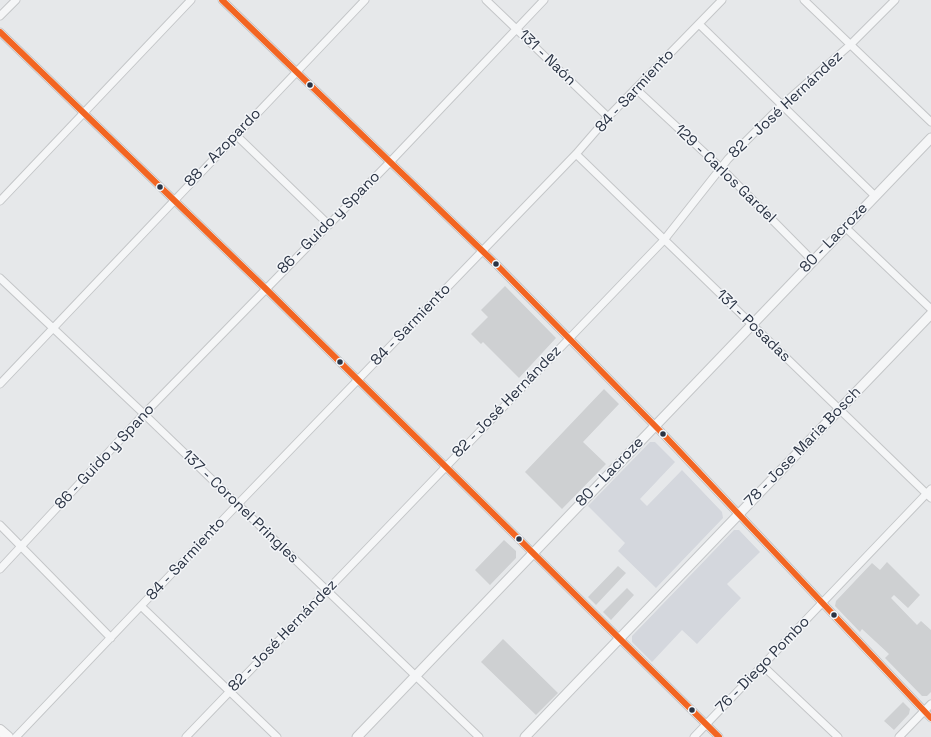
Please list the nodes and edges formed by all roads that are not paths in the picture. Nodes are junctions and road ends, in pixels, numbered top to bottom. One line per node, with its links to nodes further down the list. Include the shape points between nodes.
1 (16, 0): 10 (street)
2 (190, 0): 18 (street)
3 (222, 0): 15 (street)
4 (365, 0): 15 (street, 88 - Azopardo)
5 (486, 0): 12 (street, 131 - Naón)
6 (544, 0): 12 (street, 86 - Guido y Spano)
7 (722, 0): 11 (street, 84 - Sarmiento)
8 (804, 0): 14 (street)
9 (894, 0): 14 (street, 82 - José Hernández)
10 (0, 16)
11 (698, 24): 16 (street, 84 - Sarmiento); 17 (street)
12 (516, 29): 19 (street, 131 - Naón); 24 (street, 86 - Guido y Spano)
13 (0, 32): 18 (street)
14 (850, 45): 17 (street, 82 - José Hernández); 20 (street)
15 (296, 71): 21 (street, 88 - Azopardo); 24 (street)
16 (636, 89): 19 (street, 84 - Sarmiento); 25 (street, 129 - Carlos Gardel)
17 (782, 105): 25 (street, 82 - José Hernández); 26 (street)
18 (84, 113): 27 (street); 28 (street)
19 (608, 116): 23 (street, 84 - Sarmiento)
20 (931, 122)
21 (236, 135): 27 (street, 88 - Azopardo); 29 (street)
22 (931, 138): 26 (street, 80 - Lacroze)
23 (576, 154): 31 (street, 131 - Posadas); 32 (street, 84 - Sarmiento)
24 (390, 161): 29 (street, 86 - Guido y Spano); 32 (street)
25 (721, 168): 31 (street, 82 - José Hernández); 33 (street, 129 - Carlos Gardel)
26 (875, 196): 30 (street, 80 - Lacroze)
27 (174, 200): 35 (street); 39 (street, 88 - Azopardo)
28 (0, 201)
29 (328, 225): 35 (street, 86 - Guido y Spano)
30 (845, 227): 33 (street, 80 - Lacroze); 36 (street)
31 (664, 240): 38 (street, 131 - Posadas); 40 (street, 82 - José Hernández)
32 (482, 250): 40 (street); 41 (street, 84 - Sarmiento)
33 (812, 260): 38 (street, 80 - Lacroze)
34 (0, 278): 39 (street, 137 - Coronel Pringles)
35 (265, 288): 41 (street); 44 (street, 86 - Guido y Spano)
36 (931, 310)
37 (931, 314): 43 (street, 78 - Jose Maria Bosch)
38 (752, 325): 43 (street, 131 - Posadas); 45 (street, 80 - Lacroze)
39 (53, 328): 42 (street, 88 - Azopardo); 44 (street, 137 - Coronel Pringles)
40 (568, 338): 45 (street); 46 (street, 82 - José Hernández)
41 (358, 380): 46 (street); 48 (street, 84 - Sarmiento)
42 (0, 384)
43 (839, 409): 47 (street, 131 - Posadas); 49 (street, 78 - Jose Maria Bosch)
44 (144, 414): 48 (street, 137 - Coronel Pringles); 51 (street, 86 - Guido y Spano)
45 (654, 426): 49 (street); 52 (street, 80 - Lacroze)
46 (444, 466): 52 (street); 54 (street, 82 - José Hernández)
47 (930, 493): 55 (street, 76 - Diego Pombo)
48 (237, 505): 54 (street, 137 - Coronel Pringles); 56 (street, 84 - Sarmiento)
49 (738, 515): 55 (street); 58 (street, 78 - Jose Maria Bosch)
50 (0, 525): 51 (street)
51 (22, 546): 53 (street, 86 - Guido y Spano); 57 (street)
52 (532, 552): 58 (street); 60 (street, 80 - Lacroze)
53 (0, 569)
54 (327, 591): 60 (street, 137 - Coronel Pringles); 61 (street, 82 - José Hernández)
55 (821, 604): 59 (street, 76 - Diego Pombo); 63 (street)
56 (142, 606): 57 (street, 84 - Sarmiento); 61 (street)
57 (111, 638): 68 (street, 84 - Sarmiento)
58 (619, 639): 65 (street); 73 (street, 78 - Jose Maria Bosch)
59 (763, 666): 65 (street, 76 - Diego Pombo); 76 (street)
60 (415, 676): 71 (street, 80 - Lacroze); 72 (street, 137 - Coronel Pringles)
61 (230, 691): 69 (street, 82 - José Hernández); 70 (street)
62 (931, 704): 63 (street)
63 (924, 711): 64 (street); 77 (street)
64 (931, 718)
65 (706, 724): 74 (street, 76 - Diego Pombo); 75 (street)
66 (0, 730): 67 (main road)
67 (8, 737)
68 (16, 737)
69 (186, 737)
70 (277, 737)
71 (357, 737)
72 (479, 737)
73 (525, 737)
74 (694, 737)
75 (719, 737)
76 (838, 737)
77 (899, 737)

